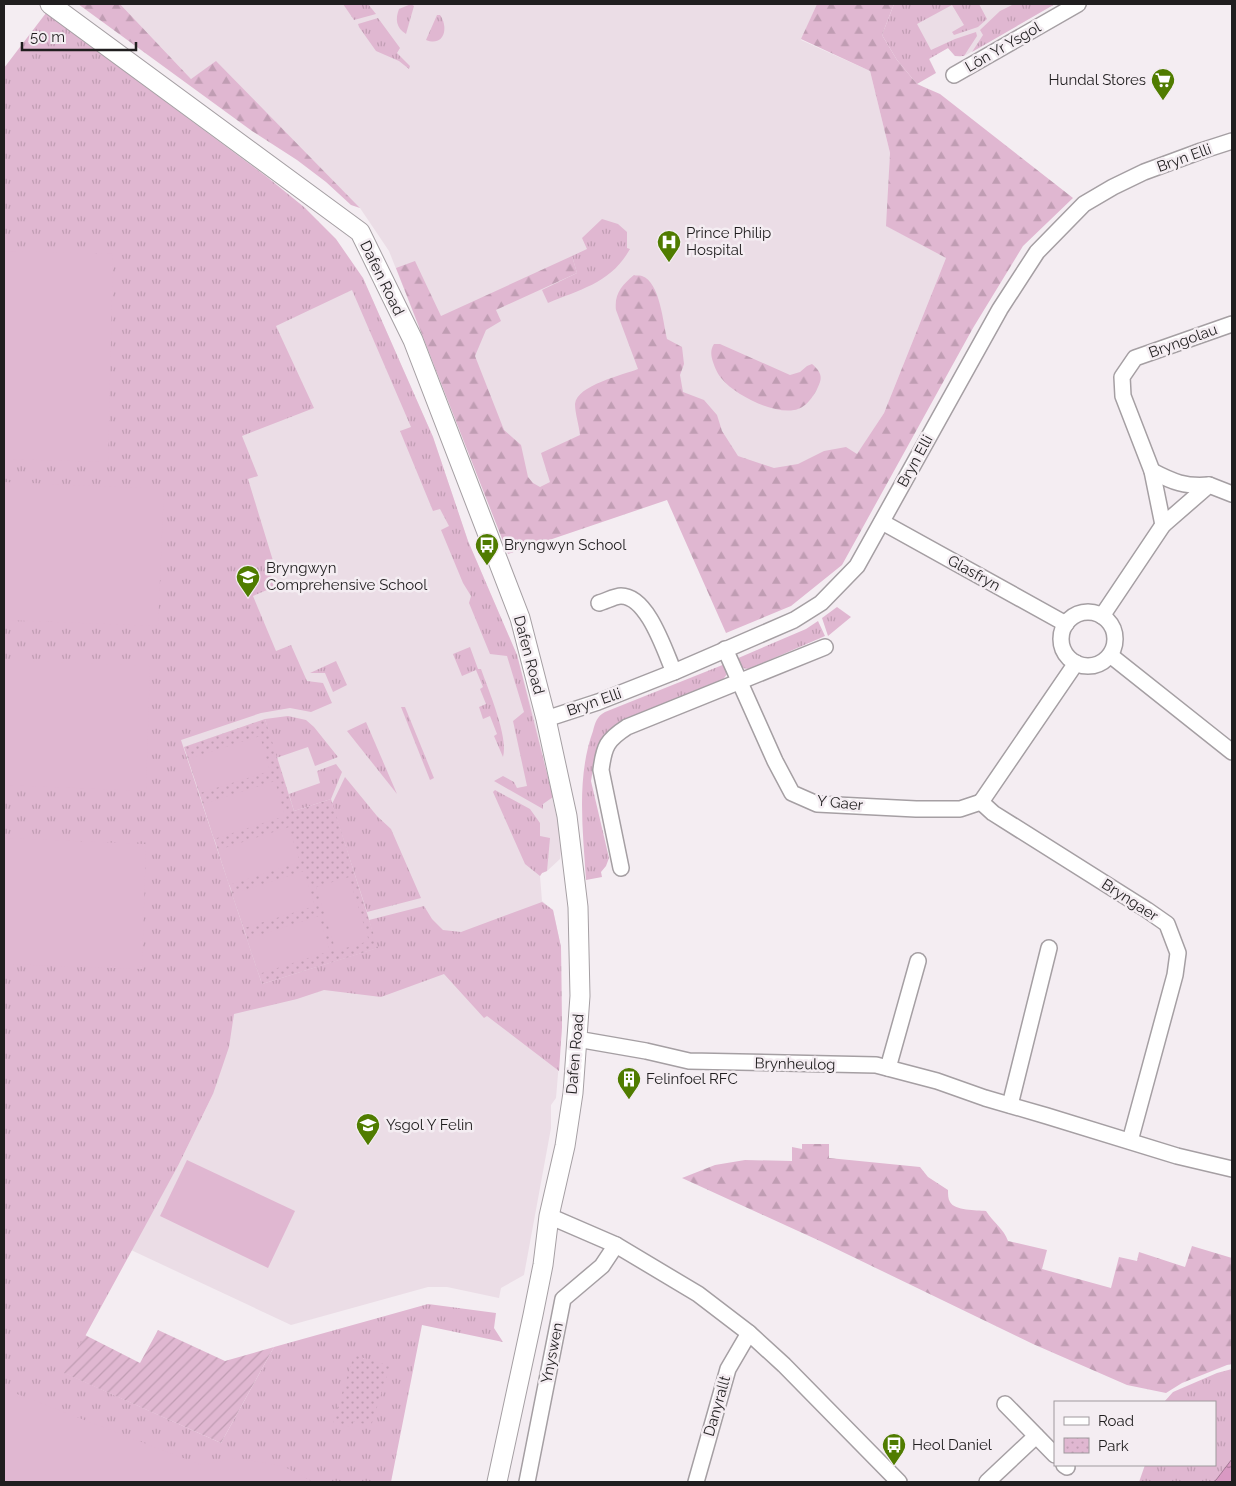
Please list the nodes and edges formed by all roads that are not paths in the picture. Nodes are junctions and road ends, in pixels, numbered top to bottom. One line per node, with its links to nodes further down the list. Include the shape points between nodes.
1 (50, 4): 20 (street, Dafen Road, via 360,232 413,340 520,618)
2 (1078, 4): 3 (street, Lôn Yr Ysgol)
3 (954, 74)
4 (1232, 141): 9 (street, Bryn Elli, via 1113,186 1084,204 1037,252 1000,309)
5 (1232, 324): 6 (street, Bryngolau, via 1136,358 1122,377 1123,396)
6 (1152, 471): 7 (street, via 1185,485); 10 (street, Bryngolau)
7 (1210, 485): 8 (street); 10 (street)
8 (1232, 494)
9 (882, 522): 13 (street, Glasfryn); 15 (street, Bryn Elli, via 857,566 821,603 794,620)
10 (1163, 525): 12 (street)
11 (599, 603): 18 (street, via 622,596 637,601 649,617)
12 (1102, 616): 13 (street, via 1085,612); 16 (street, via 1112,625 1115,634)
13 (1066, 624): 17 (street, via 1062,631 1064,650)
14 (825, 647): 19 (street)
15 (725, 649): 18 (street, Bryn Elli); 19 (street, Y Gaer)
16 (1110, 656): 17 (street, via 1094,665); 21 (street)
17 (1076, 663): 22 (street)
18 (674, 672): 20 (street, Bryn Elli)
19 (740, 682): 22 (street, Y Gaer, via 792,793 817,804 916,809 960,809); 23 (street, via 627,727 613,736 603,754 601,770)
20 (546, 719): 26 (street, Dafen Road, via 567,816 578,907 580,996)
21 (1232, 752)
22 (981, 802): 29 (street, Bryngaer, via 1166,924 1178,953 1176,975)
23 (621, 868)
24 (1049, 948): 28 (street)
25 (918, 961): 27 (street)
26 (577, 1039): 27 (street, Brynheulog, via 689,1061 876,1065); 31 (street, Dafen Road, via 565,1146)
27 (888, 1068): 28 (street, Brynheulog)
28 (1010, 1105): 29 (street, Brynheulog)
29 (1130, 1141): 30 (street, Brynheulog)
30 (1232, 1169)
31 (549, 1216): 32 (street); 37 (street, Dafen Road, via 543,1265)
32 (616, 1245): 33 (street, via 698,1294); 38 (street, Ynyswen, via 602,1266 563,1299)
33 (749, 1333): 39 (street, Danyrallt, via 728,1369); 40 (street)
34 (1005, 1404): 35 (street)
35 (1036, 1436): 36 (street); 41 (street)
36 (1054, 1454)
37 (497, 1482)
38 (527, 1482)
39 (696, 1482)
40 (899, 1482)
41 (988, 1482)

